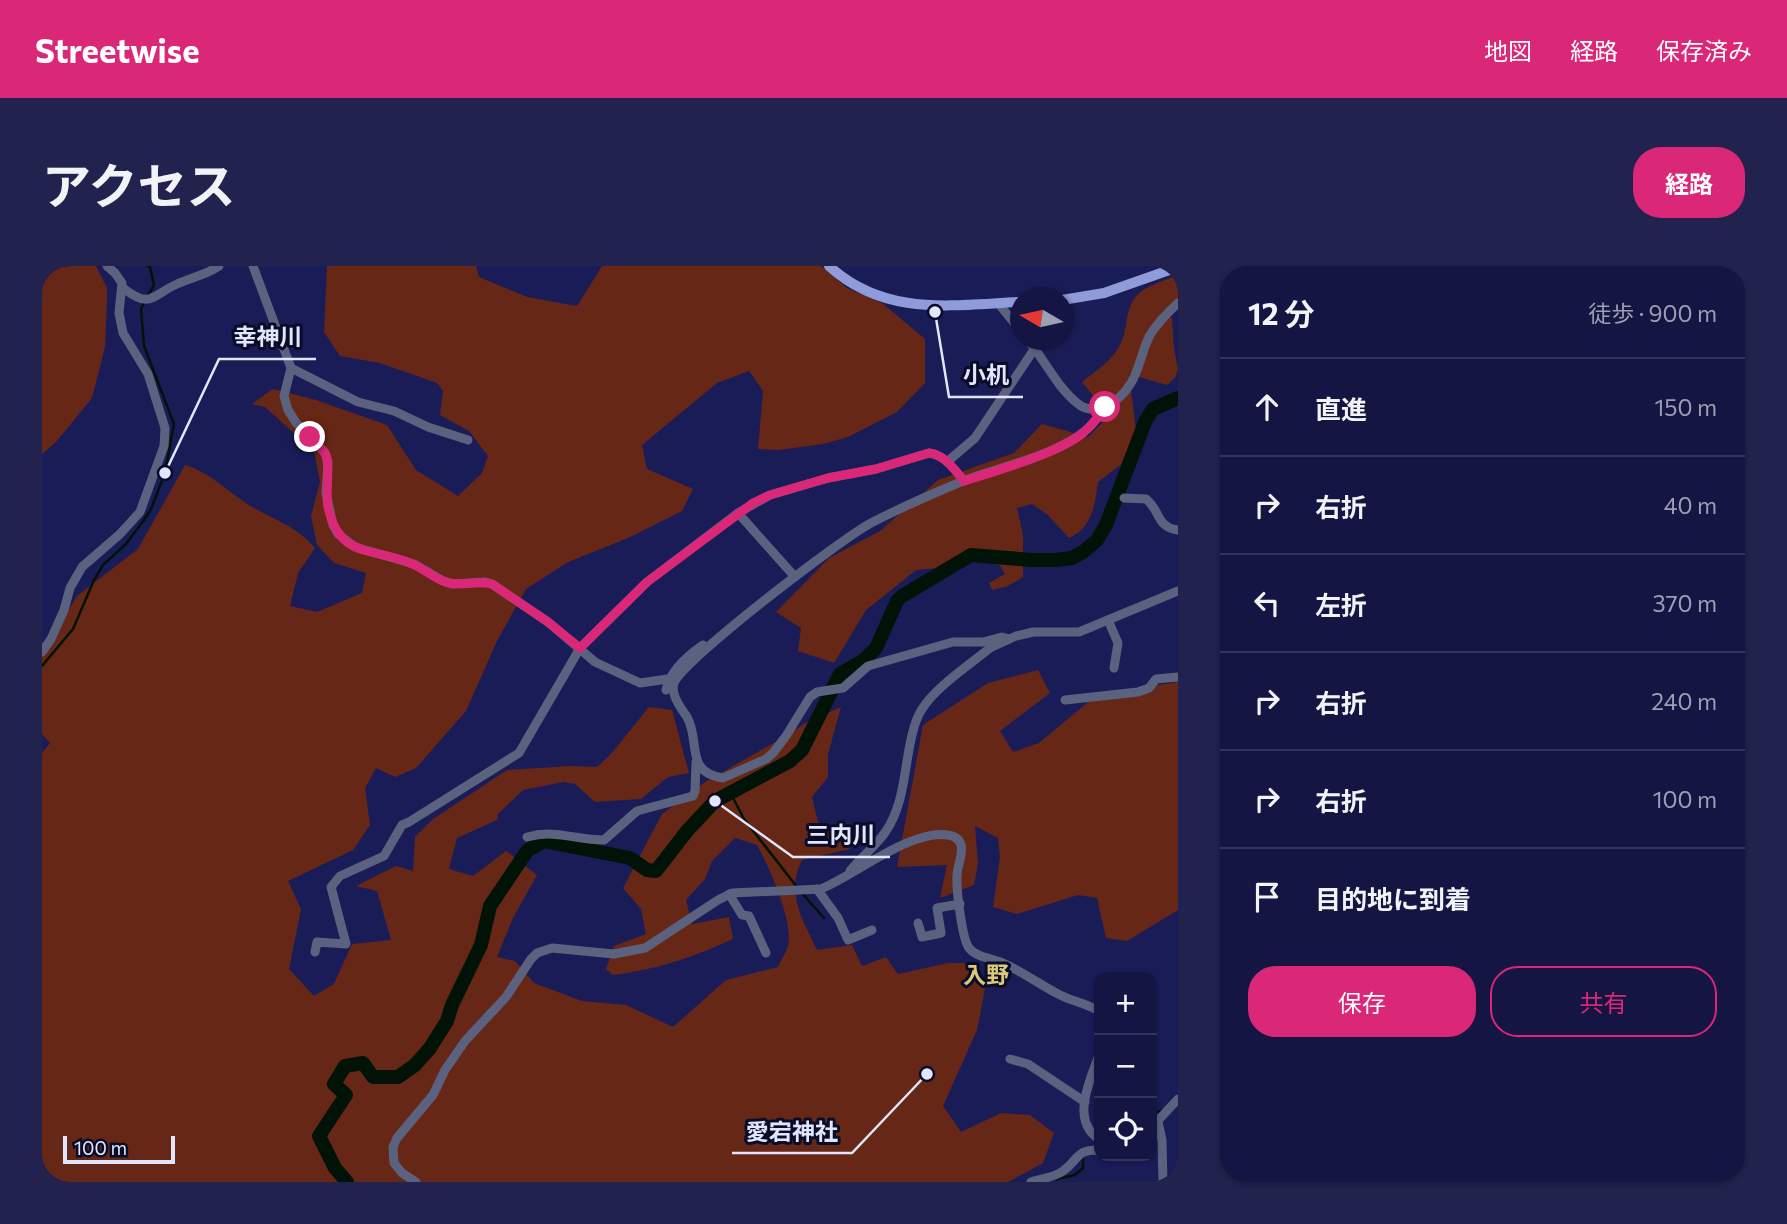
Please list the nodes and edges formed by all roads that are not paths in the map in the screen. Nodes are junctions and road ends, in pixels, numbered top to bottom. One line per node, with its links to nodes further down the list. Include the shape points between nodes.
1 (107, 266): 6 (street)
2 (219, 266): 6 (street, via 154,298 139,299)
3 (253, 266): 14 (street)
4 (829, 266): 9 (main road, via 862,290 891,300 929,306)
5 (1178, 267): 7 (main road, via 1104,293)
6 (122, 288): 25 (street, via 119,313 123,333 148,374 165,428 164,446 140,512 82,568)
7 (1073, 298)
8 (1010, 302): 9 (main road)
9 (998, 303): 11 (street)
10 (1178, 303): 15 (street, via 1157,323 1130,386)
11 (1010, 318)
12 (1027, 350): 17 (street, via 975,438)
13 (1035, 350): 15 (street, via 1080,406)
14 (291, 368): 16 (street, via 358,402); 28 (street, via 284,396 288,410 325,453 329,509 344,541 414,564 452,584 492,584)
15 (1105, 407): 18 (street, via 1072,440)
16 (468, 440)
17 (947, 461): 18 (street); 20 (street, via 937,454 915,456 770,495)
18 (964, 481): 22 (street, via 869,524)
19 (1124, 498): 21 (street, via 1146,499 1163,525)
20 (737, 513): 22 (street); 28 (street, via 647,582)
21 (1178, 530)
22 (795, 577): 27 (street)
23 (1178, 591): 24 (street)
24 (1108, 620): 26 (street, via 1079,632 1033,632); 30 (street, via 1118,643)
25 (46, 637): 29 (street)
26 (1009, 639): 35 (street, via 953,642 878,662 840,689 810,697 766,759 723,779); 37 (street, via 990,648 920,710 896,811 882,838)
27 (714, 643): 32 (street, via 706,642 690,654); 35 (street, via 695,658 673,687 691,725)
28 (580, 648): 32 (street, via 595,662 640,683); 43 (street, via 519,753 402,825 384,856 340,876 331,887 346,944 317,942)
29 (42, 652)
30 (1114, 668)
31 (1178, 677): 34 (street, via 1156,679 1138,692)
32 (668, 679): 33 (street)
33 (666, 690)
34 (1065, 700)
35 (696, 762): 36 (street, via 693,796 637,811 604,840 545,832)
36 (527, 837)
37 (844, 877): 38 (street); 40 (street, via 911,841 952,836 959,840 963,852 957,874)
38 (817, 890): 39 (street); 42 (street, via 849,940)
39 (729, 894): 44 (street, via 742,915 749,916); 54 (street, via 645,948 599,954 552,948 531,959 506,996 465,1041 433,1095 397,1138 394,1163)
40 (960, 904): 41 (street, via 937,908 941,933 922,937); 45 (street, via 967,946 976,954)
41 (918, 923)
42 (872, 930)
43 (315, 952)
44 (766, 953)
45 (1094, 1009)
46 (1010, 1059): 49 (street, via 1028,1063)
47 (1094, 1072): 49 (street)
48 (1178, 1099): 50 (street)
49 (1085, 1102): 52 (street, via 1085,1123)
50 (1157, 1122)
51 (1157, 1129): 56 (street, via 1162,1140)
52 (1094, 1135)
53 (1094, 1150): 55 (street, via 1082,1151 1062,1172)
54 (416, 1182)
55 (1031, 1182)
56 (1163, 1182)

